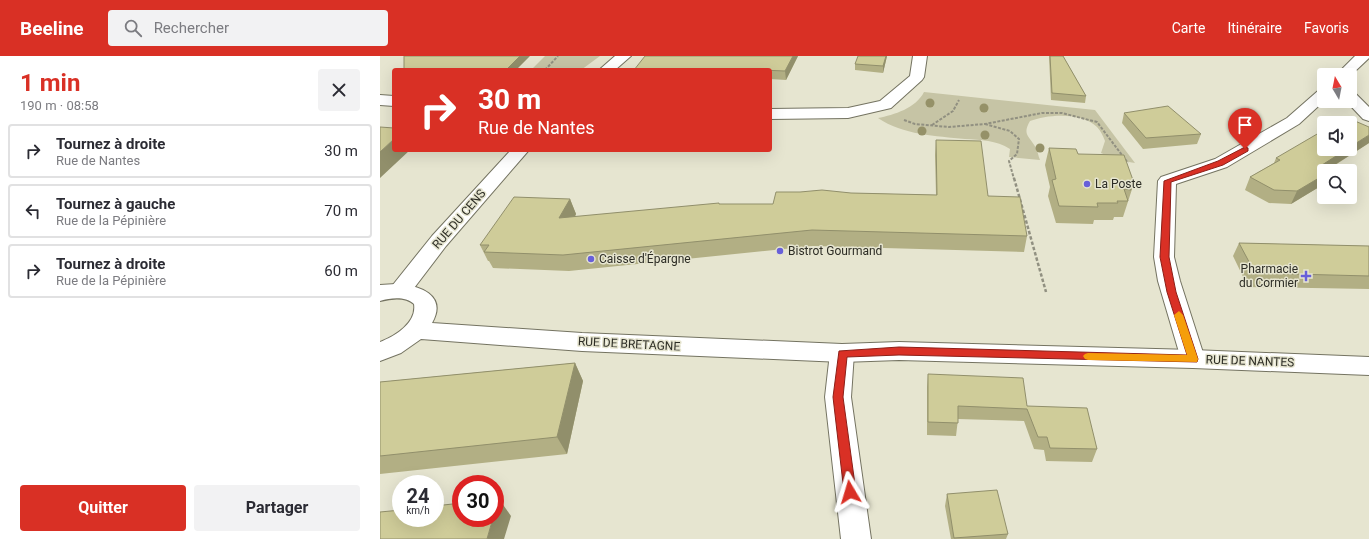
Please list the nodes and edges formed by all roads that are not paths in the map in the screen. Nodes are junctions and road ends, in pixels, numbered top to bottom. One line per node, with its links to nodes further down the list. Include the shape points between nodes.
1 (624, 56): 4 (street)
2 (920, 56): 10 (street, via 917,77 885,105 848,113)
3 (1363, 56): 5 (street)
4 (609, 68)
5 (1350, 68)
6 (1317, 99): 17 (street, via 1293,121 1221,163 1167,181 1164,257)
7 (380, 100): 8 (street)
8 (392, 101)
9 (1357, 103): 11 (street)
10 (772, 114)
11 (1369, 116)
12 (518, 152): 13 (street, RUE DU CENS)
13 (390, 292): 14 (street, via 413,293 422,299 426,308 424,318)
14 (416, 330): 15 (street, via 404,340); 16 (street, RUE DE BRETAGNE, via 582,342)
15 (380, 352)
16 (842, 353): 17 (street, RUE DE NANTES, via 899,351); 19 (street, via 838,397)
17 (1193, 359): 18 (street, RUE DE NANTES)
18 (1369, 366)
19 (856, 539)

